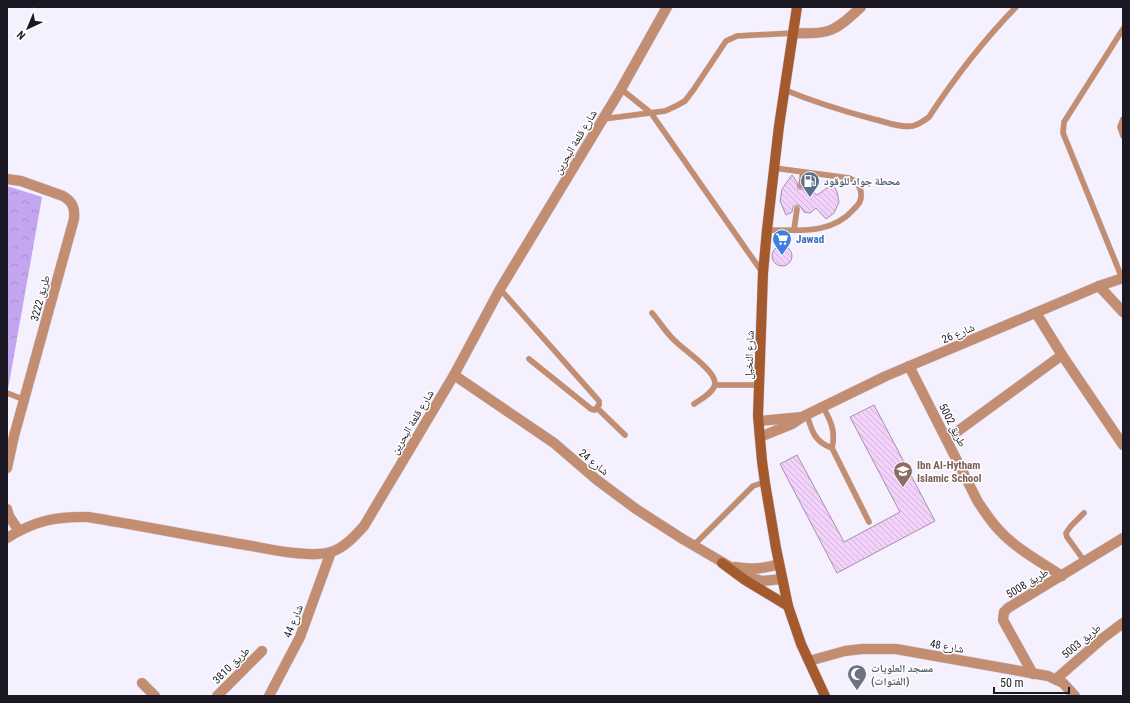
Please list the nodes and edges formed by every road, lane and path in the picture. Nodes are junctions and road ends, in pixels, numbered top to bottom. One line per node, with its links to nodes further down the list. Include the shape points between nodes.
1 (667, 7): 7 (street, شارع قلعة البحرين)
2 (797, 7): 6 (street, شارع النخيل)
3 (861, 7): 6 (street, via 838,27 828,32)
4 (1016, 7): 8 (lane, via 970,58 929,117 913,126 894,124 840,110)
5 (1123, 29): 21 (lane, via 1064,122 1063,133)
6 (794, 33): 8 (street, شارع النخيل); 9 (lane, via 737,36 726,42 685,101 665,111)
7 (621, 89): 9 (lane); 10 (street, شارع قلعة البحرين)
8 (785, 90): 13 (street, شارع النخيل)
9 (651, 113): 10 (lane); 20 (lane)
10 (603, 119): 23 (street, شارع قلعة البحرين)
11 (1123, 119): 12 (lane, via 1120,127)
12 (1123, 136)
13 (774, 168): 14 (lane); 18 (street, شارع النخيل)
14 (803, 172): 16 (lane); 19 (lane, via 849,178 859,186 861,199 850,214 832,226)
15 (7, 179): 34 (street, طريق 3222, via 21,181 63,196 73,205 75,211)
16 (801, 186)
17 (797, 209): 19 (lane)
18 (767, 230): 19 (lane); 20 (street, شارع النخيل)
19 (794, 230)
20 (763, 273): 32 (street, شارع النخيل)
21 (1122, 278): 22 (street, شارع 26)
22 (1099, 286): 24 (street); 26 (street, شارع 26)
23 (500, 289): 30 (street, شارع قلعة البحرين); 37 (lane, via 599,401)
24 (1123, 312)
25 (652, 313): 31 (lane, via 673,339 708,370)
26 (1036, 313): 27 (street); 29 (street, شارع 26)
27 (1062, 355): 42 (street); 43 (street)
28 (529, 359): 37 (lane, via 591,409)
29 (909, 366): 36 (street, شارع 26); 42 (street, طريق 5002)
30 (454, 375): 53 (street, شارع 24, via 554,443 636,509); 54 (street, شارع قلعة البحرين, via 364,526 346,543)
31 (715, 385): 32 (lane); 35 (lane, via 710,393)
32 (760, 385): 39 (street, شارع النخيل)
33 (7, 393): 34 (lane)
34 (25, 400): 45 (street, طريق 3222)
35 (694, 404)
36 (823, 407): 38 (street, شارع 26); 44 (lane, via 833,428)
37 (597, 408): 40 (lane)
38 (806, 416): 39 (street, شارع 26); 41 (street, شارع 26); 44 (lane, via 820,443)
39 (759, 421): 41 (street, شارع النخيل)
40 (625, 435)
41 (760, 437): 46 (street, شارع النخيل)
42 (947, 439): 58 (street, طريق 5002, via 978,502 999,531)
43 (1122, 439)
44 (832, 448): 49 (lane)
45 (7, 468)
46 (765, 484): 53 (lane, via 753,486); 57 (street, شارع النخيل)
47 (7, 509): 50 (street)
48 (1084, 513): 55 (lane, via 1066,532)
49 (869, 522)
50 (19, 532): 51 (street, شارع قلعة البحرين); 54 (street, شارع قلعة البحرين, via 56,518 88,517 279,551 320,554)
51 (7, 538)
52 (1123, 538): 55 (street, طريق 5008)
53 (693, 546): 56 (street, شارع 24)
54 (331, 552): 69 (street, شارع 44, via 300,637)
55 (1085, 562): 58 (street, طريق 5008)
56 (722, 563): 57 (street, شارع 24, via 744,569 768,568); 59 (street, شارع 24, via 754,579); 60 (street)
57 (779, 564): 59 (street, شارع النخيل)
58 (1062, 576): 64 (street, طريق 5008, via 1004,612 1003,620)
59 (782, 579): 60 (street, شارع النخيل)
60 (788, 606): 63 (street, شارع النخيل)
61 (1121, 627): 65 (street, طريق 5003)
62 (262, 651): 68 (street, طريق 3810)
63 (809, 661): 64 (street, شارع 48, via 845,651 896,649); 70 (street, شارع النخيل)
64 (1033, 674): 65 (street, شارع 48)
65 (1056, 679): 71 (street, شارع 48)
66 (142, 683): 67 (street)
67 (155, 696)
68 (217, 696)
69 (269, 696)
70 (825, 696)
71 (1074, 696)

